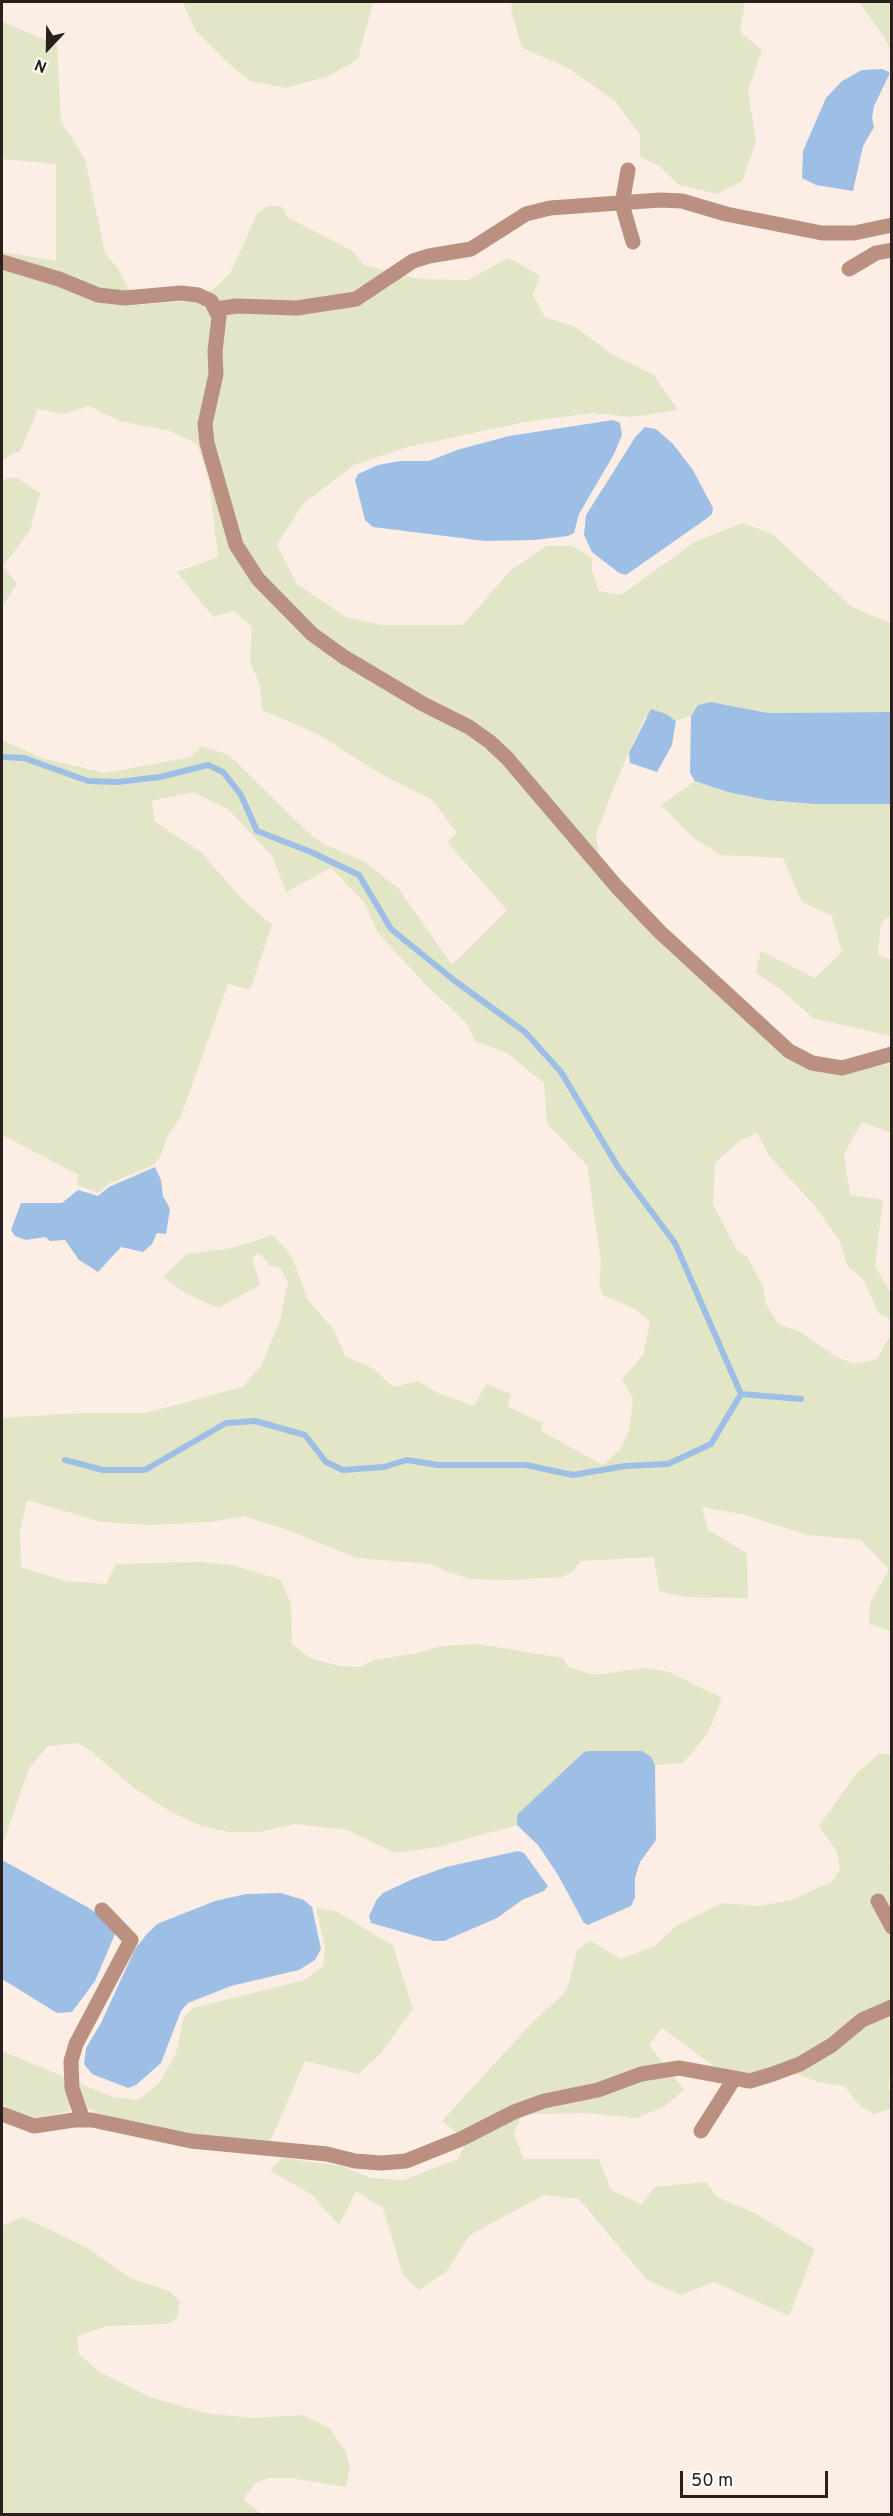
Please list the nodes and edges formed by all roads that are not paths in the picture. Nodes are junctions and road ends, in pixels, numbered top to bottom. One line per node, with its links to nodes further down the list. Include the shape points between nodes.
1 (628, 170): 2 (street)
2 (622, 204): 3 (street, via 682,201 822,233 854,233); 4 (street); 8 (street, via 550,208 526,214 481,244 413,261 366,293 345,302 297,308)
3 (891, 225)
4 (633, 242)
5 (891, 250): 7 (street, via 876,253)
6 (2, 262): 8 (street, via 98,295 125,298 181,293 211,301)
7 (849, 269)
8 (217, 309): 9 (street, via 216,374 205,424 207,443 236,545 258,579 312,634 344,657 490,742 660,932 789,1051 812,1063 842,1068)
9 (891, 1054)
10 (878, 1901): 12 (street)
11 (102, 1910): 16 (street, via 131,1940 76,2044 71,2061 72,2088)
12 (891, 1927)
13 (891, 2007): 14 (street, via 862,2020 832,2045 800,2064 750,2081)
14 (734, 2079): 16 (street, via 679,2068 641,2074 598,2090 544,2101 514,2112 406,2161 381,2163 191,2141); 17 (street)
15 (2, 2114): 16 (street, via 34,2126)
16 (83, 2120)
17 (701, 2131)

